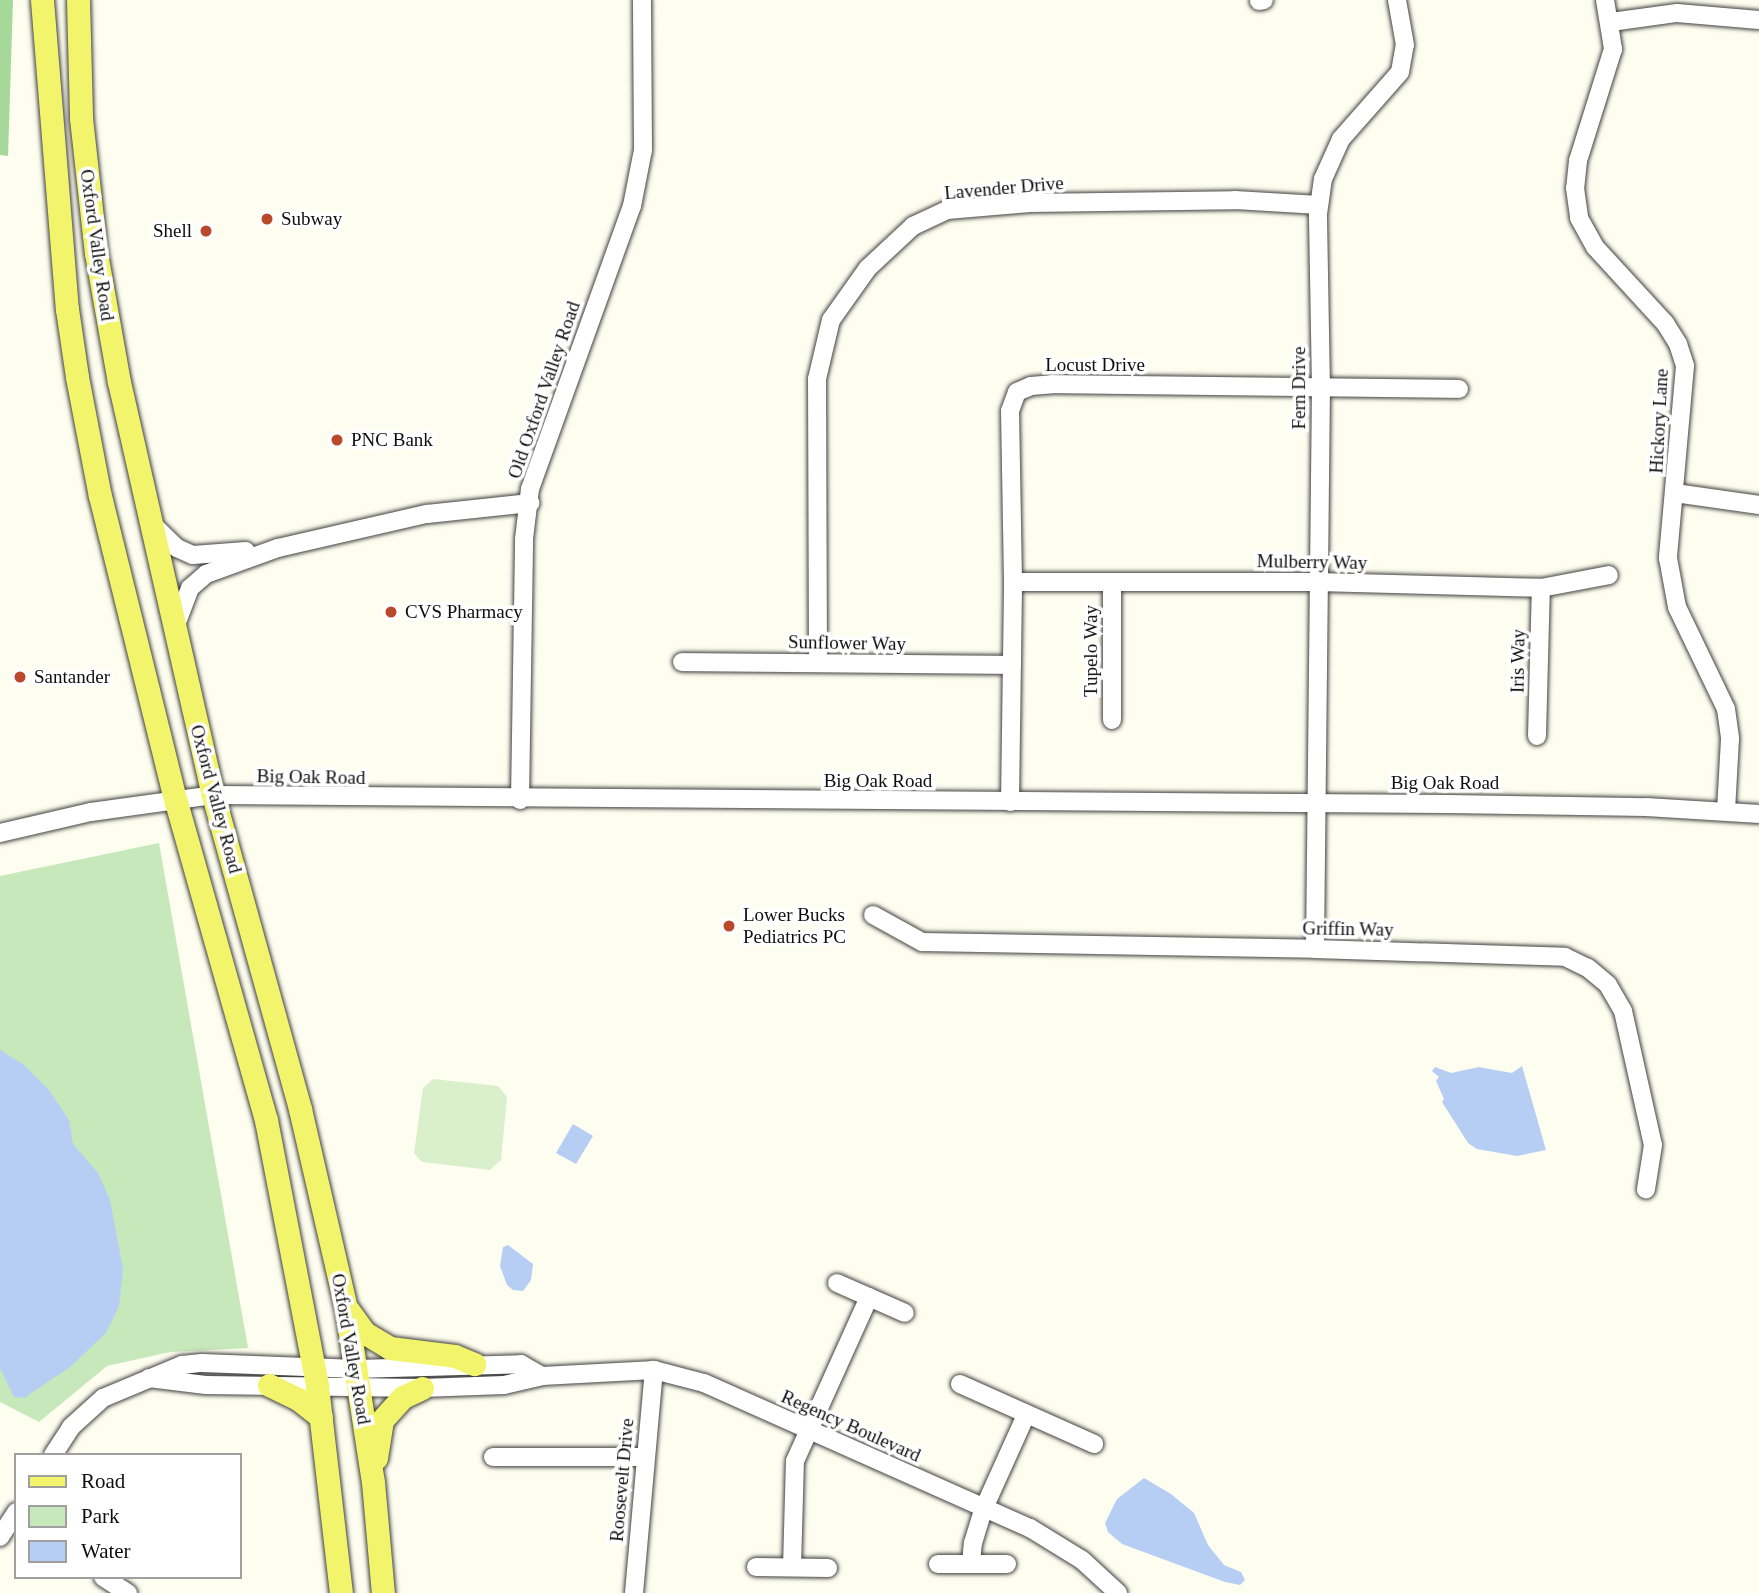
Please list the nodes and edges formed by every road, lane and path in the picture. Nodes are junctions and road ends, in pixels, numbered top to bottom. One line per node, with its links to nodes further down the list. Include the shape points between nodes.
1 (42, 0): 29 (main road, Oxford Valley Road, via 66,309 77,377 100,496)
2 (78, 0): 14 (main road, Oxford Valley Road, via 80,118 96,253)
3 (642, 0): 12 (street, Old Oxford Valley Road, via 643,150 632,206 530,489)
4 (1397, 0): 8 (street, Fern Drive, via 1405,45 1400,72 1340,139 1323,179)
5 (1605, 0): 7 (street, Hickory Lane)
6 (1759, 20): 7 (street, via 1677,13)
7 (1611, 22): 11 (street, Hickory Lane, via 1613,49 1578,161 1579,218 1595,247 1665,323 1678,344 1685,388)
8 (1320, 205): 9 (street, Fern Drive); 23 (street, Lavender Drive, via 1235,200 1030,203 947,210 912,226 868,268 831,320 817,379)
9 (1321, 388): 10 (street, Locust Drive); 17 (street, Locust Drive, via 1052,384 1017,392 1010,411); 19 (street, Fern Drive)
10 (1459, 389)
11 (1675, 493): 13 (street); 32 (street, Hickory Lane, via 1668,558 1677,607 1726,709 1730,739)
12 (530, 503): 15 (street, via 427,514); 28 (street, Old Oxford Valley Road, via 524,539)
13 (1759, 505)
14 (148, 519): 15 (street, via 177,548 193,555); 21 (main road, Oxford Valley Road)
15 (278, 548): 21 (street, via 206,574 190,588)
16 (1609, 575): 20 (street, Mulberry Way)
17 (1013, 582): 18 (street, Mulberry Way); 24 (street, Locust Drive)
18 (1112, 582): 19 (street, Mulberry Way); 25 (street, Tupelo Way)
19 (1317, 582): 20 (street, Mulberry Way); 31 (street, Fern Drive)
20 (1541, 588): 26 (street, Iris Way)
21 (174, 630): 27 (main road, Oxford Valley Road)
22 (682, 662): 23 (street, Sunflower Way)
23 (818, 663): 24 (street, Sunflower Way)
24 (1012, 665): 30 (street, Locust Drive)
25 (1112, 720)
26 (1538, 736)
27 (213, 795): 28 (street, Big Oak Road); 29 (street, Big Oak Road); 40 (main road, Oxford Valley Road, via 300,1109)
28 (520, 800): 30 (street, Big Oak Road)
29 (176, 802): 34 (street, Big Oak Road, via 91,812); 44 (main road, Oxford Valley Road, via 266,1120)
30 (1010, 803): 31 (street, Big Oak Road)
31 (1317, 803): 32 (street, Big Oak Road); 36 (street, Fern Drive)
32 (1726, 810): 33 (street, Big Oak Road)
33 (1759, 814)
34 (0, 833)
35 (873, 915): 36 (street, Griffin Way, via 922,942)
36 (1315, 949): 37 (street, Griffin Way, via 1544,955 1565,957 1588,968 1608,985 1623,1011 1653,1145)
37 (1646, 1189)
38 (837, 1283): 39 (street)
39 (869, 1297): 41 (street); 53 (street)
40 (346, 1308): 42 (main road, via 365,1333 390,1348 455,1356); 47 (main road, Oxford Valley Road)
41 (905, 1313)
42 (474, 1364): 45 (street, Regency Boulevard, via 521,1364); 47 (street, Regency Boulevard)
43 (653, 1370): 45 (street, Regency Boulevard); 53 (street, Regency Boulevard, via 704,1383); 57 (street, Roosevelt Drive)
44 (315, 1376): 46 (street, via 202,1363 182,1365); 47 (street); 49 (street); 52 (main road, Oxford Valley Road)
45 (542, 1376): 50 (street, Regency Boulevard, via 504,1385)
46 (149, 1378): 49 (street, via 206,1385); 55 (street, via 103,1398 86,1411)
47 (358, 1378): 50 (street, Regency Boulevard); 58 (main road, Oxford Valley Road)
48 (960, 1384): 51 (street)
49 (269, 1385): 52 (main road)
50 (422, 1388): 58 (main road, via 403,1396 382,1420)
51 (1026, 1415): 54 (street); 59 (street)
52 (321, 1417): 70 (main road, Oxford Valley Road)
53 (809, 1430): 59 (street, Regency Boulevard); 66 (street, via 795,1461)
54 (1094, 1444)
55 (54, 1453)
56 (493, 1457): 57 (street)
57 (645, 1457): 72 (street, Roosevelt Drive)
58 (373, 1482): 71 (main road, Oxford Valley Road)
59 (984, 1508): 63 (street); 73 (street, Regency Boulevard, via 1030,1528 1083,1560)
60 (11, 1516): 61 (street)
61 (0, 1537)
62 (938, 1564): 63 (street)
63 (971, 1564): 64 (street)
64 (1007, 1564)
65 (756, 1567): 66 (street)
66 (792, 1567): 67 (street)
67 (828, 1568)
68 (106, 1579): 69 (street)
69 (128, 1593)
70 (341, 1593)
71 (383, 1593)
72 (634, 1593)
73 (1118, 1593)

